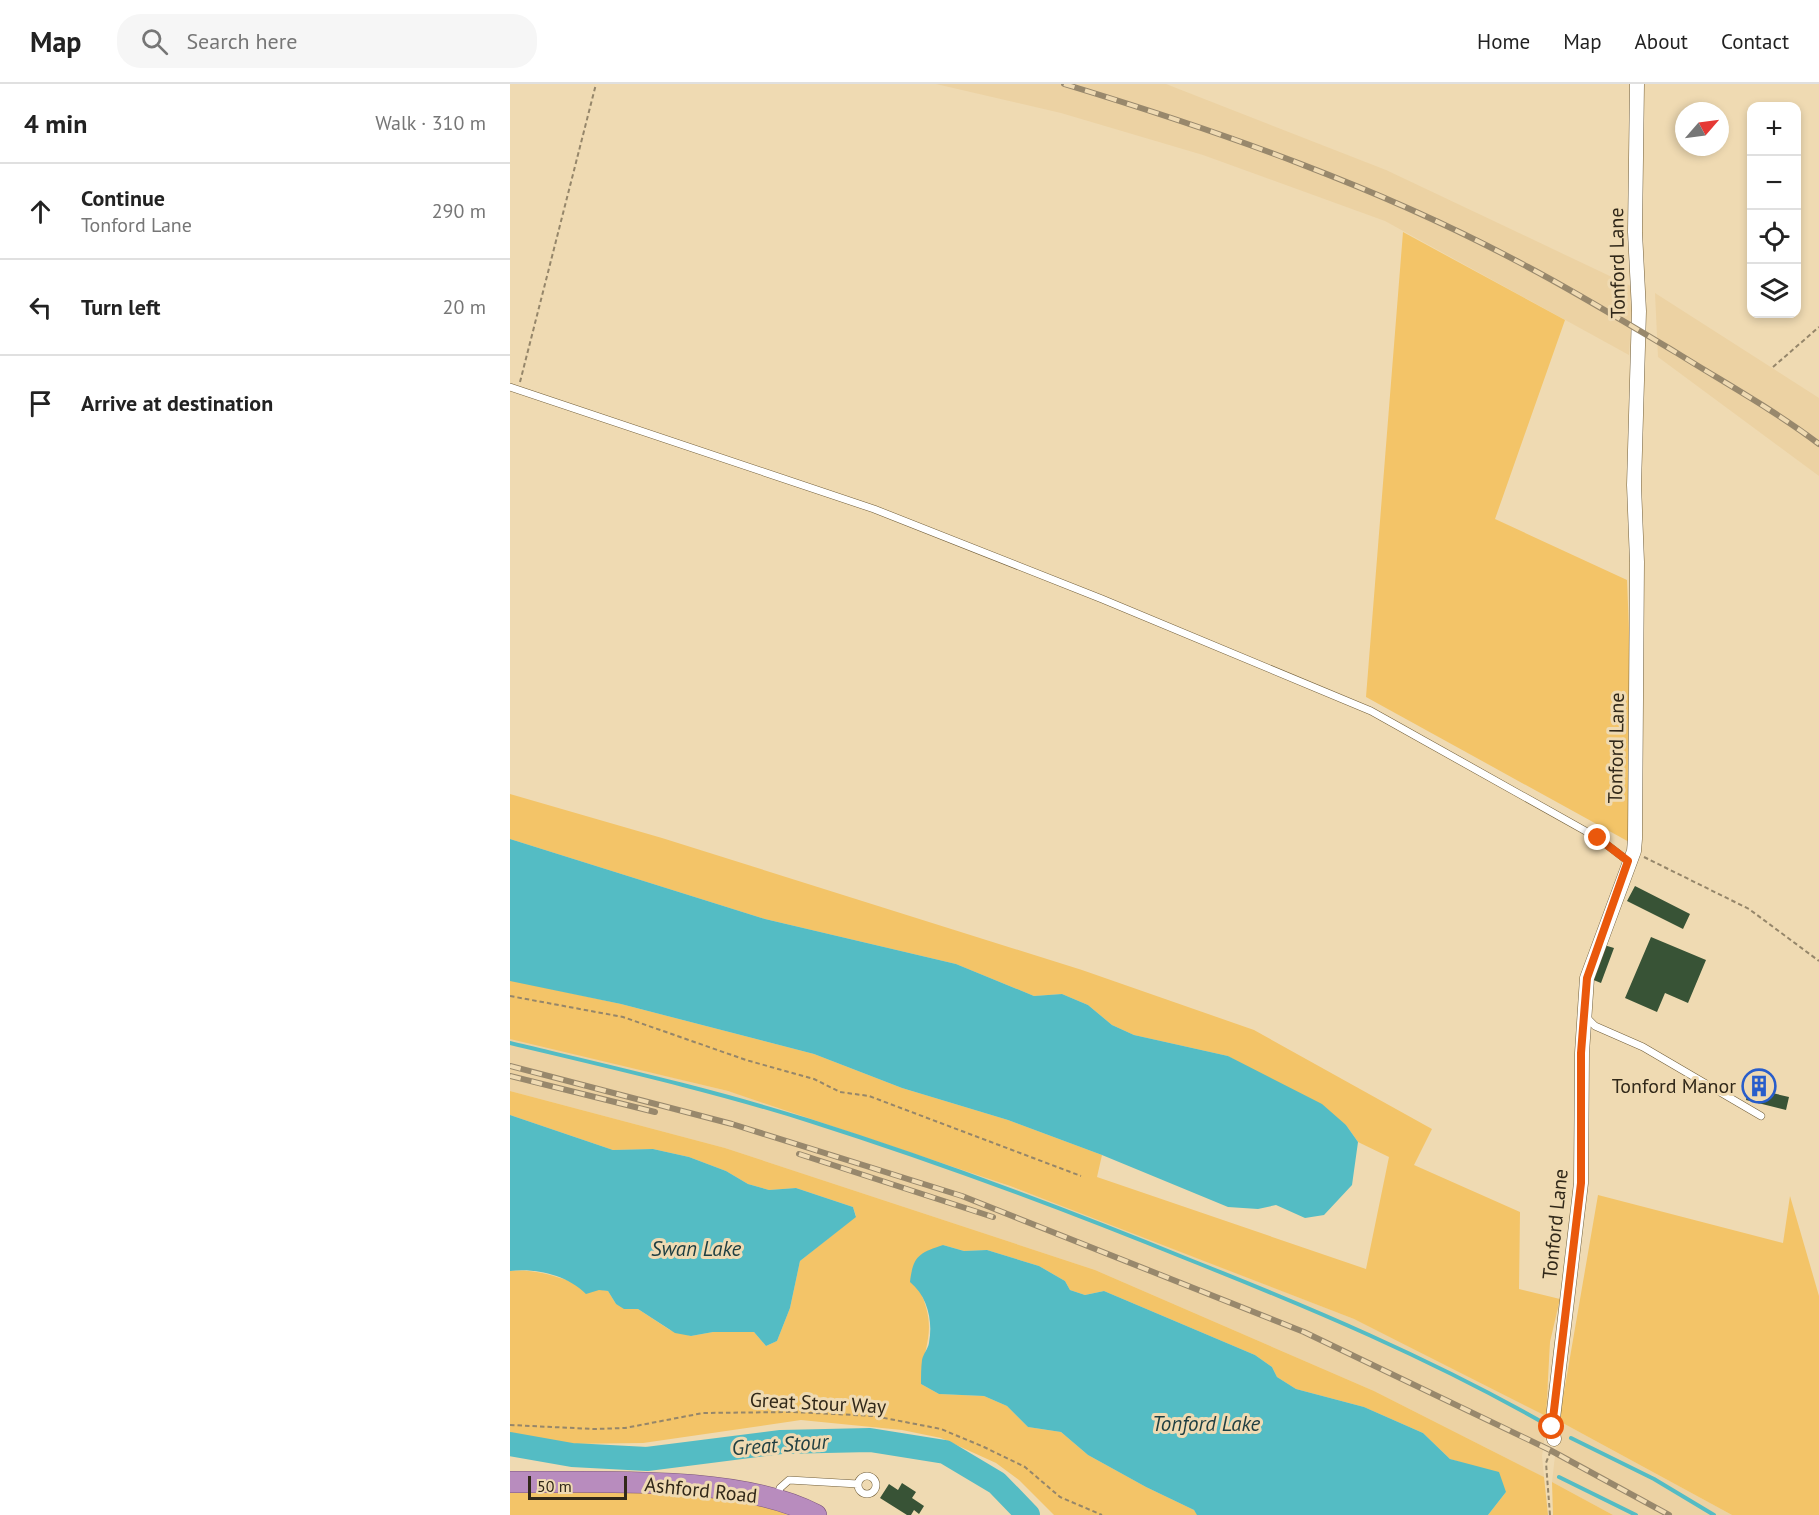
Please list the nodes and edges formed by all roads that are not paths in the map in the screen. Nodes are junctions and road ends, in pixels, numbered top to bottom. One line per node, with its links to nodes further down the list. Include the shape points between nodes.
1 (1637, 84): 3 (street, Tonford Lane, via 1637,584)
2 (510, 387): 3 (lane, via 874,509 1371,711)
3 (1631, 856): 4 (street, Tonford Lane, via 1587,978)
4 (1584, 1015): 5 (lane, via 1595,1026 1643,1047); 6 (street, Tonford Lane, via 1581,1183 1552,1427)
5 (1761, 1116)
6 (1554, 1439)
7 (510, 1482): 9 (highway, Ashford Road, via 666,1485)
8 (858, 1484): 9 (lane, via 789,1480 780,1488)
9 (777, 1499): 10 (highway, Ashford Road)
10 (816, 1515)

